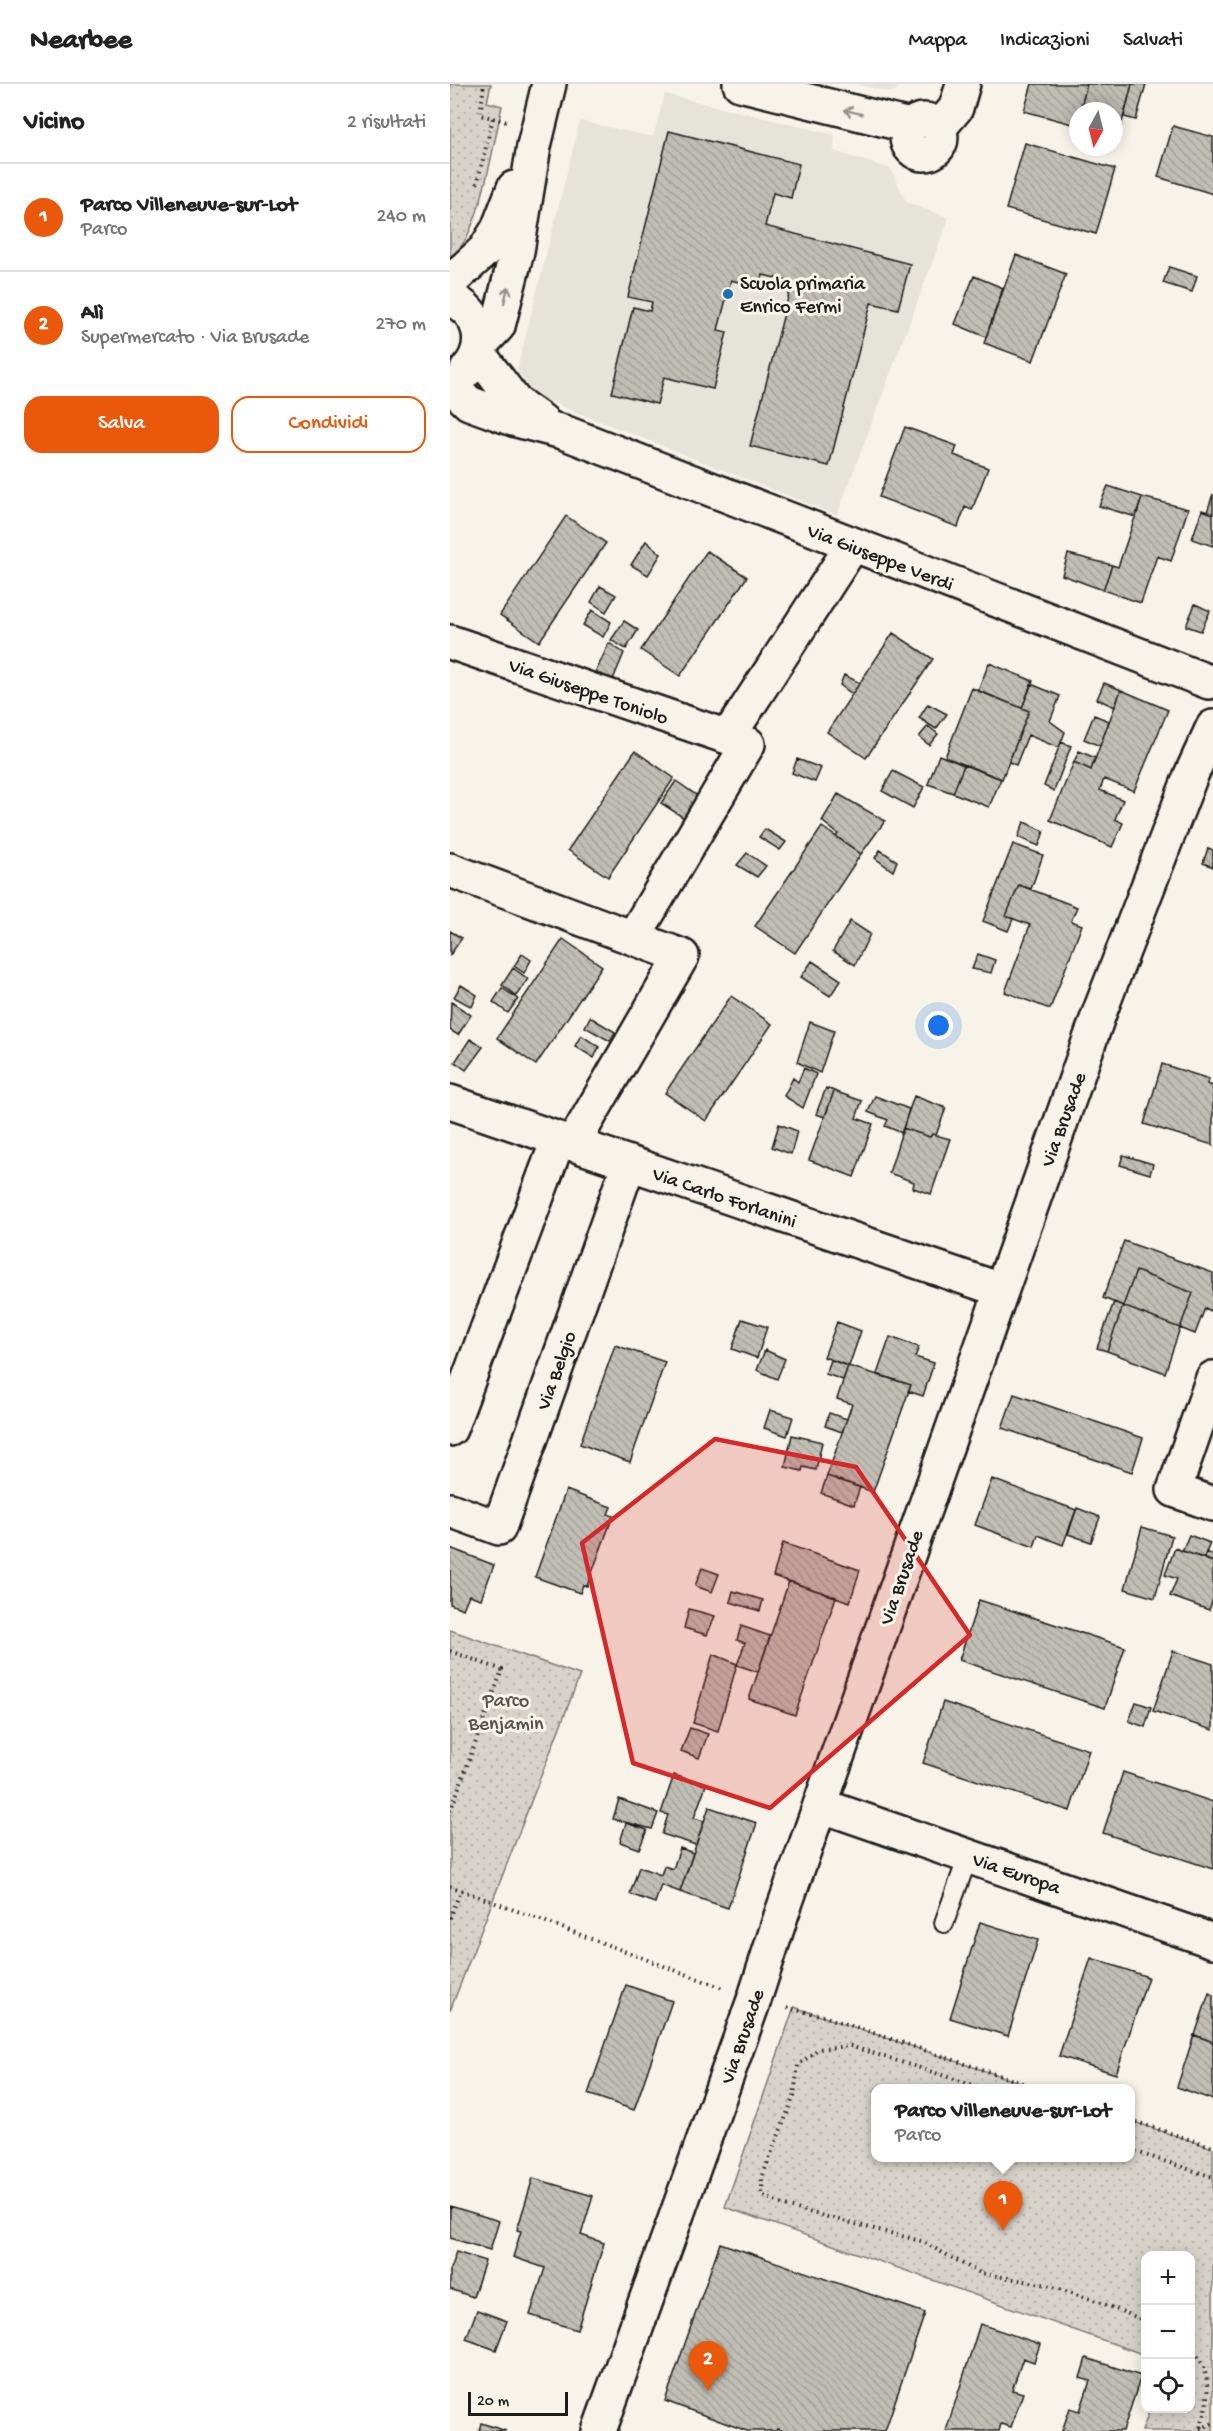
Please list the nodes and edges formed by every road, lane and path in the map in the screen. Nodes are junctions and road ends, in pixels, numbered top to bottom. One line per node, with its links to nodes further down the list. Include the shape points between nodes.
1 (484, 84): 6 (path, via 480,115 493,118)
2 (549, 84): 5 (street)
3 (740, 84): 4 (street, one-way to 3, via 956,108 924,127)
4 (963, 84)
5 (534, 146): 7 (street, via 485,250); 9 (street, one-way to 5, via 498,326 517,251)
6 (475, 192)
7 (450, 282)
8 (450, 299): 9 (street, via 462,304 476,320)
9 (479, 349): 10 (street, via 467,370); 12 (street, Via Giuseppe Verdi, via 515,402)
10 (450, 380)
11 (450, 385): 12 (street, Via Giuseppe Verdi, via 469,404)
12 (553, 429): 13 (street, Via Giuseppe Verdi)
13 (852, 546): 15 (street, Via Giuseppe Verdi); 17 (street)
14 (450, 642): 17 (street, Via Giuseppe Toniolo)
15 (1212, 688)
16 (1213, 727): 23 (street, Via Brusade, via 1100,1011)
17 (728, 737): 19 (street, Via Giuseppe Toniolo, via 748,744)
18 (450, 870): 19 (street)
19 (633, 938): 21 (street, via 682,956)
20 (450, 1102): 21 (street, Via Carlo Forlanini)
21 (565, 1142): 22 (street, Via Carlo Forlanini); 25 (street)
22 (629, 1163): 23 (street, Via Carlo Forlanini); 27 (street, Via Belgio, via 499,1528)
23 (1001, 1290): 29 (street, Via Brusade)
24 (1213, 1378): 26 (street, via 1174,1490)
25 (450, 1429)
26 (1213, 1504)
27 (450, 1510)
28 (450, 1651): 30 (path, via 502,1670)
29 (820, 1805): 31 (street, Via Europa); 45 (street, Via Brusade)
30 (450, 1812)
31 (969, 1854): 34 (lane); 35 (street, Via Europa)
32 (461, 1890): 33 (path)
33 (450, 1918)
34 (944, 1923)
35 (1213, 1941)
36 (970, 2084): 41 (path, via 850,2046 818,2049 798,2065 794,2096 762,2176 762,2194 784,2206 921,2241 980,2273 1047,2285)
37 (1135, 2121): 38 (path)
38 (1213, 2147)
39 (1135, 2151): 40 (path)
40 (1213, 2177)
41 (1141, 2319)
42 (1195, 2350): 44 (path, via 1209,2368 1212,2398)
43 (1213, 2423): 44 (path)
44 (1200, 2430)
45 (600, 2431)

